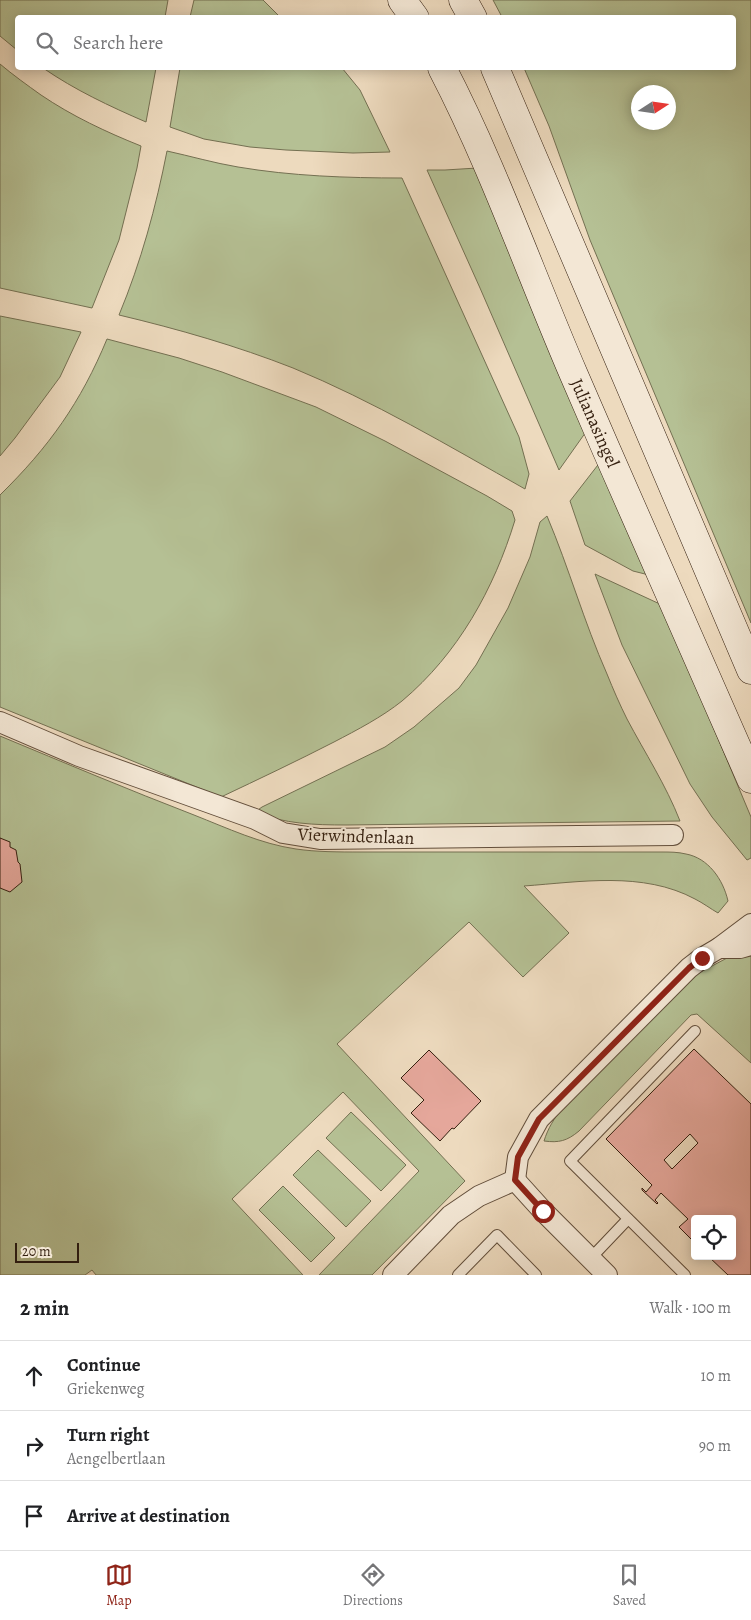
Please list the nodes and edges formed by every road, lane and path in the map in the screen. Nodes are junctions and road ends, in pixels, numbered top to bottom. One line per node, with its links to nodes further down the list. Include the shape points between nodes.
1 (402, 0): 3 (main road)
2 (410, 0): 4 (main road)
3 (413, 15)
4 (414, 15)
5 (443, 70): 9 (main road, Julianasingel, via 508,213 574,374)
6 (496, 70): 7 (main road)
7 (751, 670)
8 (0, 722): 10 (street, Vierwindenlaan, via 79,756 255,819 283,833 320,839)
9 (751, 779)
10 (673, 835)
11 (751, 924): 13 (street)
12 (751, 945): 13 (street)
13 (719, 948): 15 (street, via 689,968 539,1119 518,1157)
14 (695, 1030): 16 (lane, via 570,1161)
15 (515, 1180): 17 (street); 18 (street, via 479,1196 451,1215)
16 (628, 1219): 17 (lane); 22 (lane)
17 (590, 1259): 21 (street)
18 (393, 1275)
19 (458, 1275): 20 (lane, via 497,1235)
20 (536, 1275)
21 (607, 1275)
22 (685, 1275)

